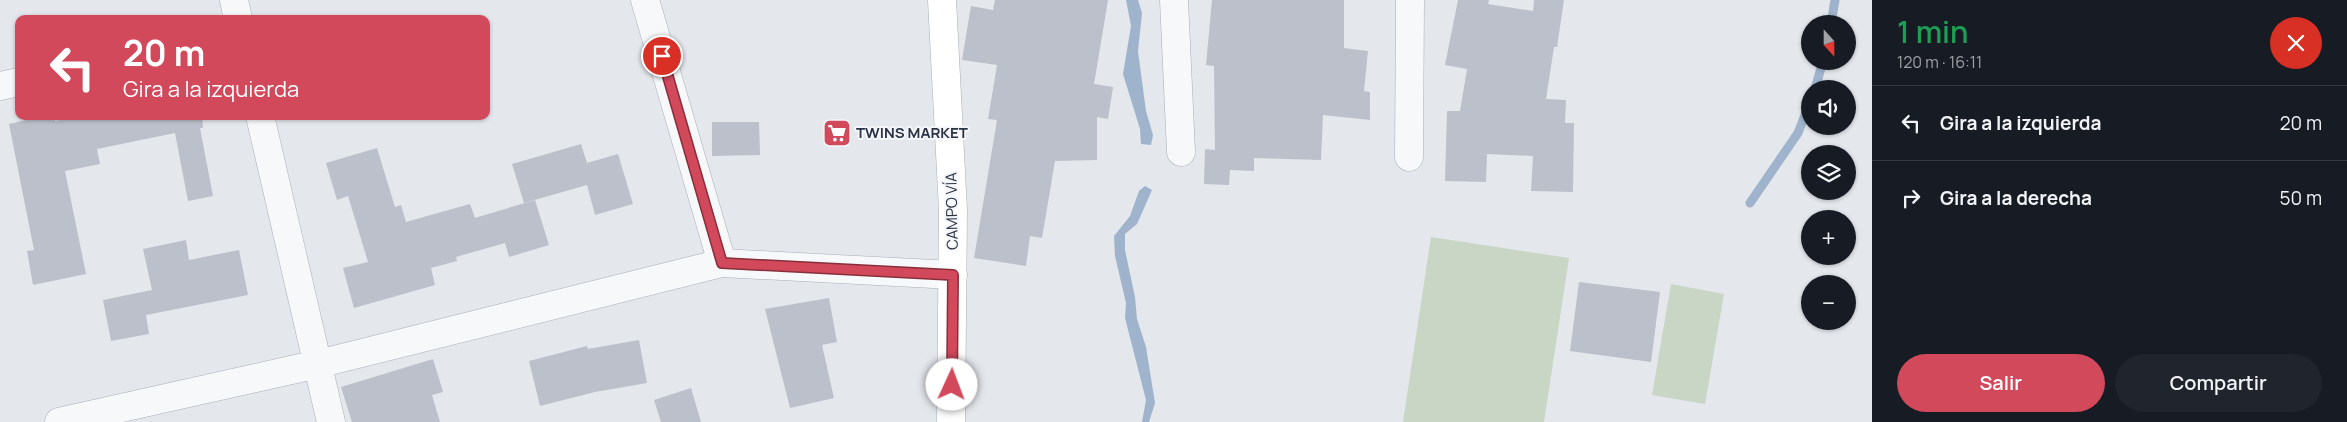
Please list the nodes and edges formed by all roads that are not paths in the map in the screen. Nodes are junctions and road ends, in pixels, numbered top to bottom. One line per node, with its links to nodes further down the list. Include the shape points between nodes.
1 (234, 0): 6 (street)
2 (645, 0): 12 (street)
3 (942, 0): 13 (street, CAMPO VÍA)
4 (1174, 0): 10 (street)
5 (1410, 0): 11 (street)
6 (237, 15)
7 (15, 83): 8 (street)
8 (0, 86)
9 (261, 120): 14 (street)
10 (1181, 152)
11 (1409, 157)
12 (722, 263): 13 (street); 14 (street)
13 (953, 275): 17 (street, CAMPO VÍA)
14 (318, 364): 15 (street); 16 (street)
15 (59, 422)
16 (331, 422)
17 (951, 422)

